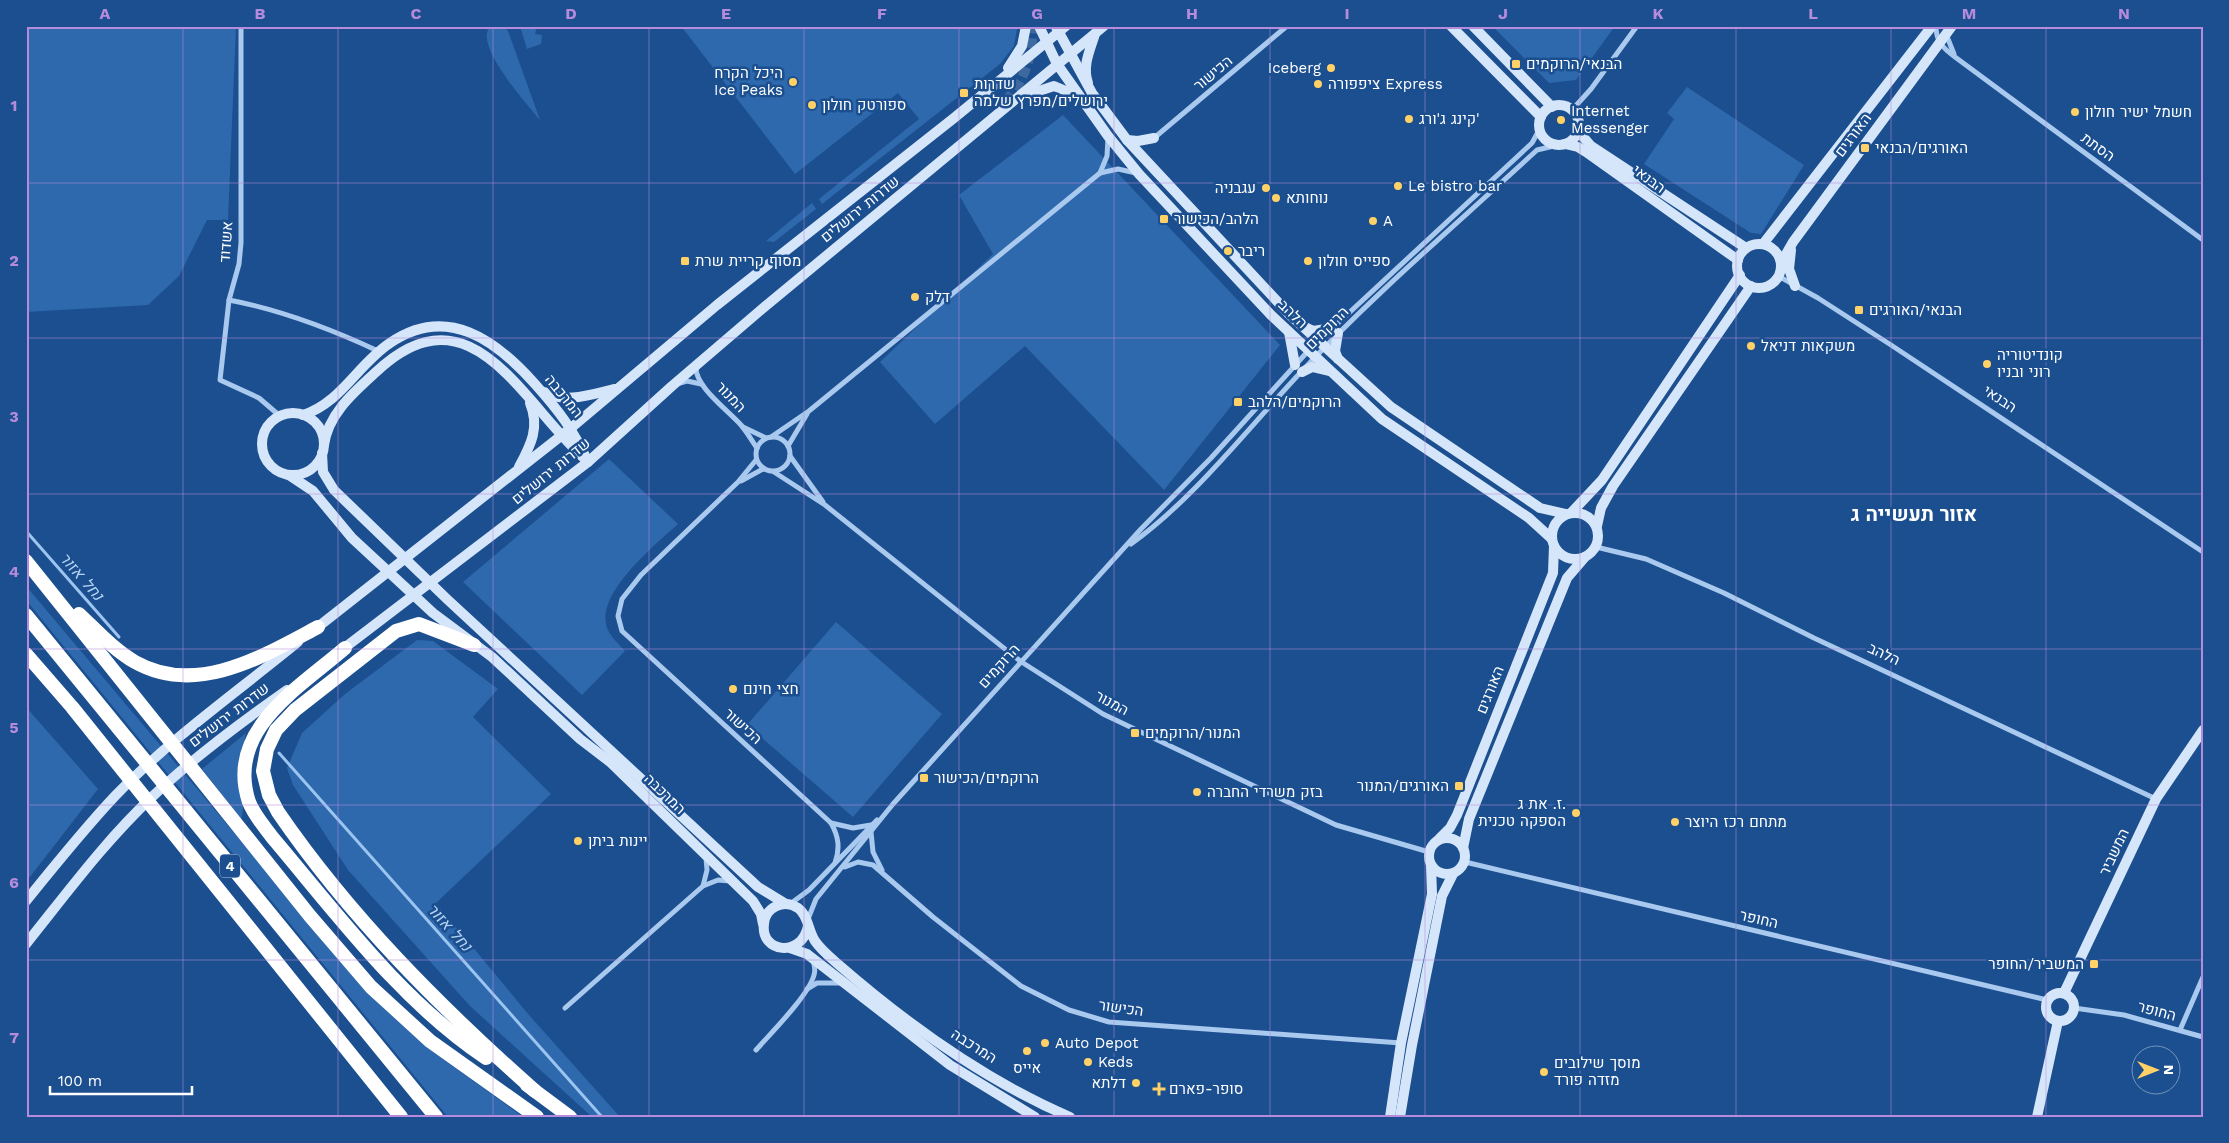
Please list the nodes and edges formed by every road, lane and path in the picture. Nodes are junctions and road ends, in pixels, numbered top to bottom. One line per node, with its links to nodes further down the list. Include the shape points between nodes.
1 (241, 26): 45 (street, אשדוד, via 241,243)
2 (1026, 26): 18 (street, via 1019,52)
3 (1039, 26): 13 (street, הלהב)
4 (1287, 26): 28 (street, הכישור)
5 (1451, 26): 25 (street)
6 (1473, 26): 22 (street)
7 (1636, 26): 23 (street, via 1591,90)
8 (1932, 26): 37 (street, האורגים)
9 (1936, 26): 14 (street)
10 (1060, 28): 13 (street, שדרות ירושלים); 15 (street, הלהב)
11 (1100, 30): 15 (street, שדרות ירושלים); 19 (street, via 1086,70)
12 (1949, 30): 14 (street, האורגים); 16 (street)
13 (1046, 41): 17 (street, הלהב); 18 (street, שדרות ירושלים)
14 (1939, 44): 16 (street, הסתת); 36 (street, האורגים)
15 (1070, 54): 17 (street, שדרות ירושלים); 19 (street, הלהב)
16 (1955, 57): 35 (street, הסתת)
17 (1057, 64): 20 (street, הלהב); 24 (street, שדרות ירושלים)
18 (991, 87): 58 (street, שדרות ירושלים)
19 (1092, 93): 29 (street, הלהב)
20 (1080, 98): 24 (street, via 1059,86 1045,87 1023,96); 27 (street, הלהב)
21 (1005, 101): 34 (street, via 922,168)
22 (1552, 107): 23 (street); 25 (street)
23 (1572, 110): 26 (street, via 1578,119)
24 (999, 114): 34 (street, שדרות ירושלים)
25 (1540, 121): 30 (street, via 1547,141); 48 (street, הרוקמים, via 1532,143)
26 (1578, 131): 30 (street, via 1571,142); 38 (street, הבנאי, via 1591,146)
27 (1108, 136): 32 (street, via 1107,156); 33 (street, הלהב)
28 (1154, 138): 29 (street); 31 (street)
29 (1127, 140): 31 (street, הלהב)
30 (1562, 145): 39 (street, הבנאי, via 1586,152); 48 (street, הרוקמים, via 1537,150)
31 (1149, 164): 46 (street, הלהב)
32 (1100, 173): 33 (street, via 1118,169); 61 (street)
33 (1139, 174): 47 (street, הלהב)
34 (868, 222): 53 (street, שדרות ירושלים)
35 (2203, 240)
36 (1792, 242): 40 (street, האורגים); 44 (street, via 1789,269)
37 (1763, 244): 38 (street); 40 (street, via 1775,250)
38 (1746, 248): 39 (street)
39 (1738, 260): 41 (street)
40 (1781, 263): 42 (street)
41 (1740, 276): 43 (street); 80 (street, via 1602,480)
42 (1778, 276): 43 (street, via 1766,286); 44 (street, הבנאי)
43 (1751, 286): 81 (street, via 1613,486)
44 (1795, 286): 85 (street, הבנאי, via 1899,350)
45 (229, 300): 50 (street, via 264,307); 63 (street, אשדוד, via 220,380 259,398)
46 (1300, 324): 48 (street, via 1313,331); 49 (street, הלהב)
47 (1288, 331): 51 (street, הלהב); 54 (street)
48 (1336, 331): 49 (street, הרוקמים); 49 (street, הרוקמים); 52 (street, via 1335,351)
49 (1323, 344): 51 (street, הרוקמים); 51 (street, הרוקמים); 52 (street, הלהב)
50 (379, 351): 59 (street, המרכבה, via 416,330 455,328 479,335 504,352); 62 (street, המרכבה, via 322,408)
51 (1313, 353): 54 (street, הרוקמים); 54 (street, הרוקמים); 55 (street, הלהב)
52 (1339, 360): 80 (street, הלהב, via 1399,412 1540,508)
53 (697, 364): 56 (street, המנור, via 696,375); 57 (street, שדרות ירושלים)
54 (1298, 368): 55 (street, via 1312,367); 83 (street, הרוקמים); 83 (street, הרוקמים, via 1217,465)
55 (1331, 372): 82 (street, הלהב, via 1382,419 1529,518)
56 (702, 384): 57 (street, המנור, via 687,381); 64 (street, המנור)
57 (672, 386): 73 (street, שדרות ירושלים)
58 (616, 388): 59 (street, via 568,397 554,397); 65 (street, שדרות ירושלים)
59 (539, 389): 65 (street, המרכבה)
60 (528, 397): 66 (street, המרכבה); 70 (street, המרכבה, via 494,362 472,348 446,341 420,342 386,362 349,400 328,426); 75 (street, via 535,418 534,434)
61 (809, 411): 67 (street); 68 (street)
62 (303, 415): 63 (street); 70 (street, via 318,427)
63 (280, 416): 77 (street, via 268,425 263,434 263,454 274,469)
64 (742, 427): 67 (street, המנור); 69 (street, המנור)
65 (571, 428): 66 (street, שדרות ירושלים); 73 (street, המרכבה)
66 (560, 436): 73 (street, המרכבה); 75 (street, שדרות ירושלים)
67 (768, 438): 68 (street, via 780,439); 69 (street)
68 (788, 446): 71 (street)
69 (757, 448): 72 (street)
70 (323, 449): 77 (street, via 312,469 303,474); 114 (street, המרכבה, via 324,472 334,490 758,887)
71 (790, 456): 76 (street, via 785,467); 79 (street, המנור)
72 (756, 460): 74 (street); 78 (street)
73 (588, 462): 92 (street, שדרות ירושלים)
74 (763, 469): 76 (street); 78 (street)
75 (517, 471): 90 (street, שדרות ירושלים)
76 (774, 472): 79 (street, המנור)
77 (289, 475): 91 (street, המרכבה, via 313,491 376,561)
78 (738, 482): 98 (street, הכישור, via 641,575 622,599 618,616 622,631)
79 (825, 505): 94 (street, המנור)
80 (1569, 514): 81 (street, via 1589,517); 82 (street, via 1557,522)
81 (1597, 526): 84 (street)
82 (1553, 542): 86 (street, via 1568,558); 101 (street, האורגים, via 1553,573 1457,814)
83 (1127, 547): 94 (street, הרוקמים)
84 (1596, 547): 86 (street); 96 (street, הלהב, via 1646,559 1724,593)
85 (2203, 552)
86 (1585, 557): 102 (street, האורגים, via 1566,578 1469,819)
87 (26, 561): 88 (highway)
88 (38, 574): 90 (highway, via 121,652 149,668 178,676 237,667); 135 (highway, via 370,987 430,1041)
89 (26, 615): 134 (highway, 4)
90 (318, 627): 113 (street, שדרות ירושלים, via 162,752 116,796)
91 (474, 645): 104 (street, המרכבה, via 492,657 580,739 610,762); 132 (highway, via 419,624 396,631 284,720 270,739 263,771 269,795 278,812 348,903 445,1008)
92 (345, 648): 117 (street, שדרות ירושלים, via 216,741 176,774 94,858); 132 (highway, via 264,719 250,741 245,766 249,802 272,837 383,968 476,1051)
93 (26, 654): 133 (highway, 4, via 78,714)
94 (1020, 661): 97 (street, הרוקמים); 103 (street, המנור, via 1103,714 1284,801 1336,825)
95 (2203, 730): 96 (street, המשביר)
96 (2156, 799): 123 (street, המשביר)
97 (893, 804): 99 (street, הרוקמים); 100 (street, הרוקמים)
98 (831, 823): 99 (street, via 853,828); 106 (street, via 838,839)
99 (872, 825): 106 (street, הרוקמים)
100 (871, 832): 108 (street, הרוקמים); 109 (street, הכישור, via 873,852)
101 (1439, 840): 102 (street, via 1453,839); 103 (street)
102 (1463, 848): 105 (street)
103 (1429, 852): 107 (street)
104 (705, 855): 111 (street, המרכבה); 112 (street, via 707,870)
105 (1465, 862): 110 (street); 124 (street, החופר)
106 (835, 864): 114 (street, הרוקמים, via 809,890)
107 (1431, 865): 110 (street, via 1436,872); 130 (street, via 1432,894)
108 (842, 868): 109 (street, הכישור, via 866,862); 116 (street, הרוקמים, via 816,899)
109 (884, 872): 130 (street, הכישור, via 933,917 1021,986 1069,1010 1109,1022)
110 (1453, 874): 140 (street, via 1442,896)
111 (734, 883): 112 (street, via 718,880); 115 (street, המרכבה, via 759,908)
112 (703, 886): 125 (street)
113 (26, 900)
114 (788, 904): 115 (street, via 774,907); 116 (street, via 803,912)
115 (764, 924): 118 (street, via 766,938 771,943)
116 (807, 924): 118 (street, via 803,940); 138 (street, המרכבה, via 818,946 839,965 952,1052)
117 (27, 943)
118 (790, 948): 119 (street, המרכבה)
119 (813, 959): 121 (street, המרכבה); 122 (street, via 814,977)
120 (2203, 977): 128 (street)
121 (843, 983): 122 (street, via 817,983); 137 (street, המרכבה, via 950,1065)
122 (807, 990): 131 (street)
123 (2064, 993): 124 (street, via 2054,994); 126 (street, via 2072,999)
124 (2047, 1000): 127 (street, via 2047,1014)
125 (565, 1008)
126 (2074, 1008): 127 (street, via 2067,1019); 128 (street, החופר, via 2124,1015)
127 (2058, 1021): 141 (street)
128 (2180, 1030): 129 (street, החופר)
129 (2203, 1037)
130 (1401, 1043): 139 (street)
131 (756, 1050)
132 (535, 1090): 136 (highway)
133 (401, 1117)
134 (436, 1117)
135 (537, 1117)
136 (570, 1117)
137 (1035, 1117)
138 (1070, 1117)
139 (1390, 1117)
140 (1400, 1117)
141 (2037, 1117)

